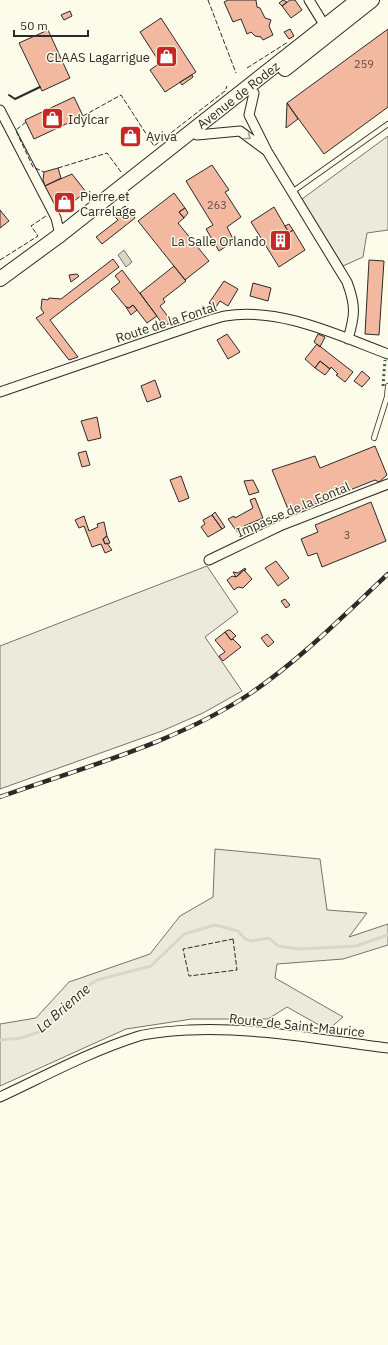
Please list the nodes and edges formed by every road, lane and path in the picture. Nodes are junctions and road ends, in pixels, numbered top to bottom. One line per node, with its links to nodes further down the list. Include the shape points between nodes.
1 (309, 0): 4 (street)
2 (358, 0): 4 (main road, Avenue de Rodez)
3 (372, 0): 4 (main road)
4 (327, 30): 5 (main road, Avenue de Rodez); 10 (main road, Avenue de Rodez)
5 (254, 92): 8 (main road, Avenue de Rodez); 9 (street, via 249,115)
6 (0, 110): 12 (street, via 56,218)
7 (388, 124): 11 (lane)
8 (197, 135): 9 (street, one-way to 9, via 240,131); 10 (main road, Avenue de Rodez)
9 (266, 151): 11 (street)
10 (118, 189): 12 (main road, Avenue de Rodez)
11 (292, 192): 14 (street, via 353,296 355,317)
12 (60, 234): 13 (main road, Avenue de Rodez)
13 (0, 279)
14 (348, 339): 15 (street, Route de la Fontal); 17 (street, Route de la Fontal, via 303,322 258,315 225,316)
15 (388, 354)
16 (388, 386): 18 (lane)
17 (0, 392)
18 (374, 438)
19 (388, 484): 20 (street, Impasse de la Fontal, via 282,525)
20 (209, 560)
21 (388, 1048): 22 (street, Route de Saint-Maurice, via 248,1030 163,1032 140,1036 114,1045)
22 (0, 1097)

